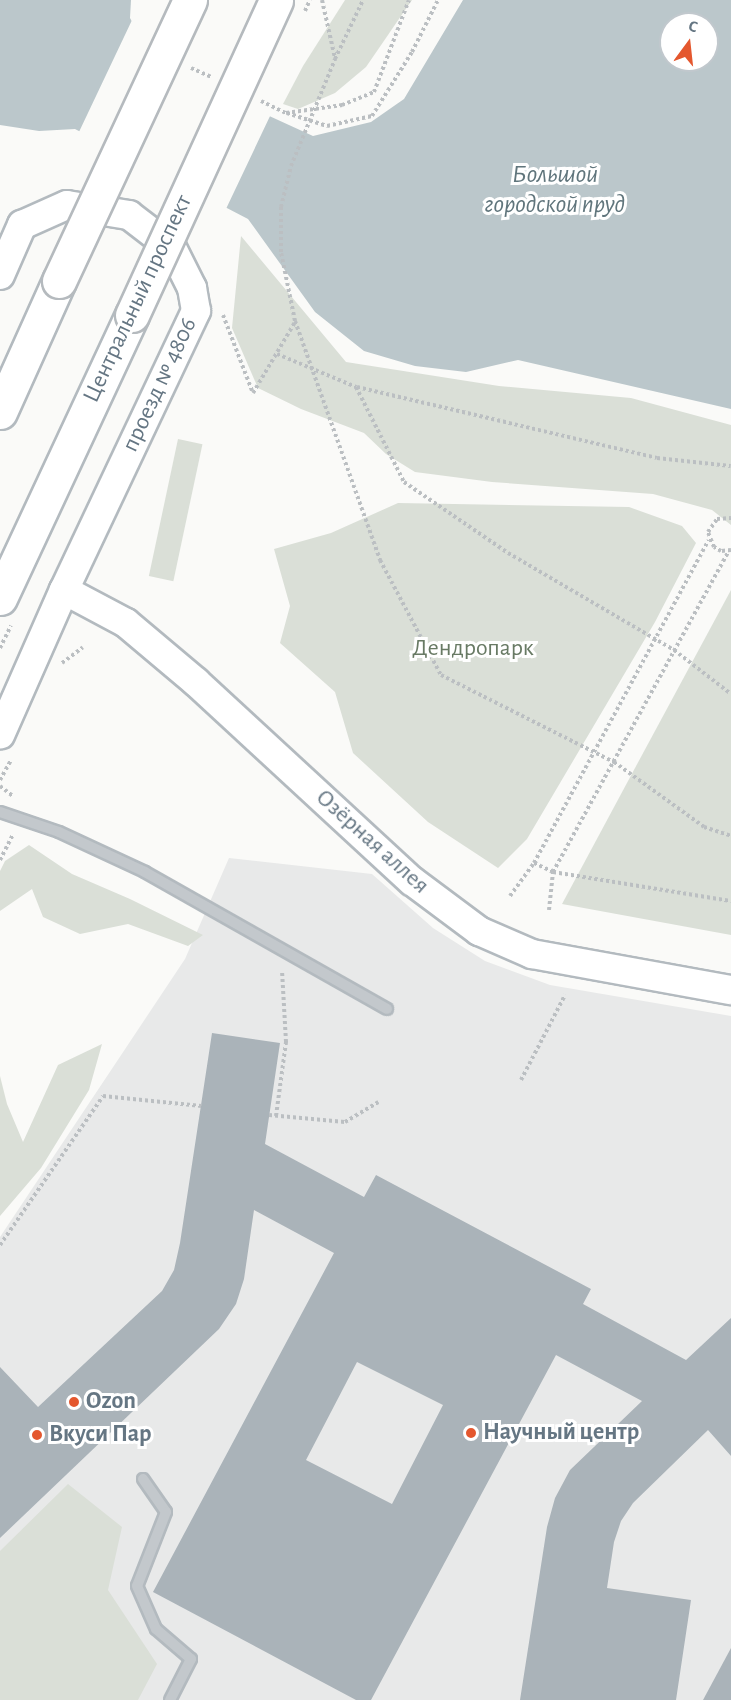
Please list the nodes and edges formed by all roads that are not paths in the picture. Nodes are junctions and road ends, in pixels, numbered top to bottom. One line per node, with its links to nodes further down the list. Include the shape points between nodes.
1 (190, 0): 4 (main road, bridge)
2 (276, 0): 6 (main road, Центральный проспект, bridge)
3 (0, 274): 5 (street, проезд № 4806, via 22,225 68,205 129,215 172,248 192,288 196,311)
4 (0, 412)
5 (64, 590): 7 (street, проезд № 4806); 9 (street, Озёрная аллея, via 126,623 196,682 412,881 479,931 532,954)
6 (0, 598)
7 (0, 735)
8 (1, 816): 10 (lane, via 59,832 145,872)
9 (731, 990)
10 (387, 1009)
11 (143, 1479): 12 (lane, via 166,1512 137,1586 156,1629 191,1659)
12 (170, 1700)

